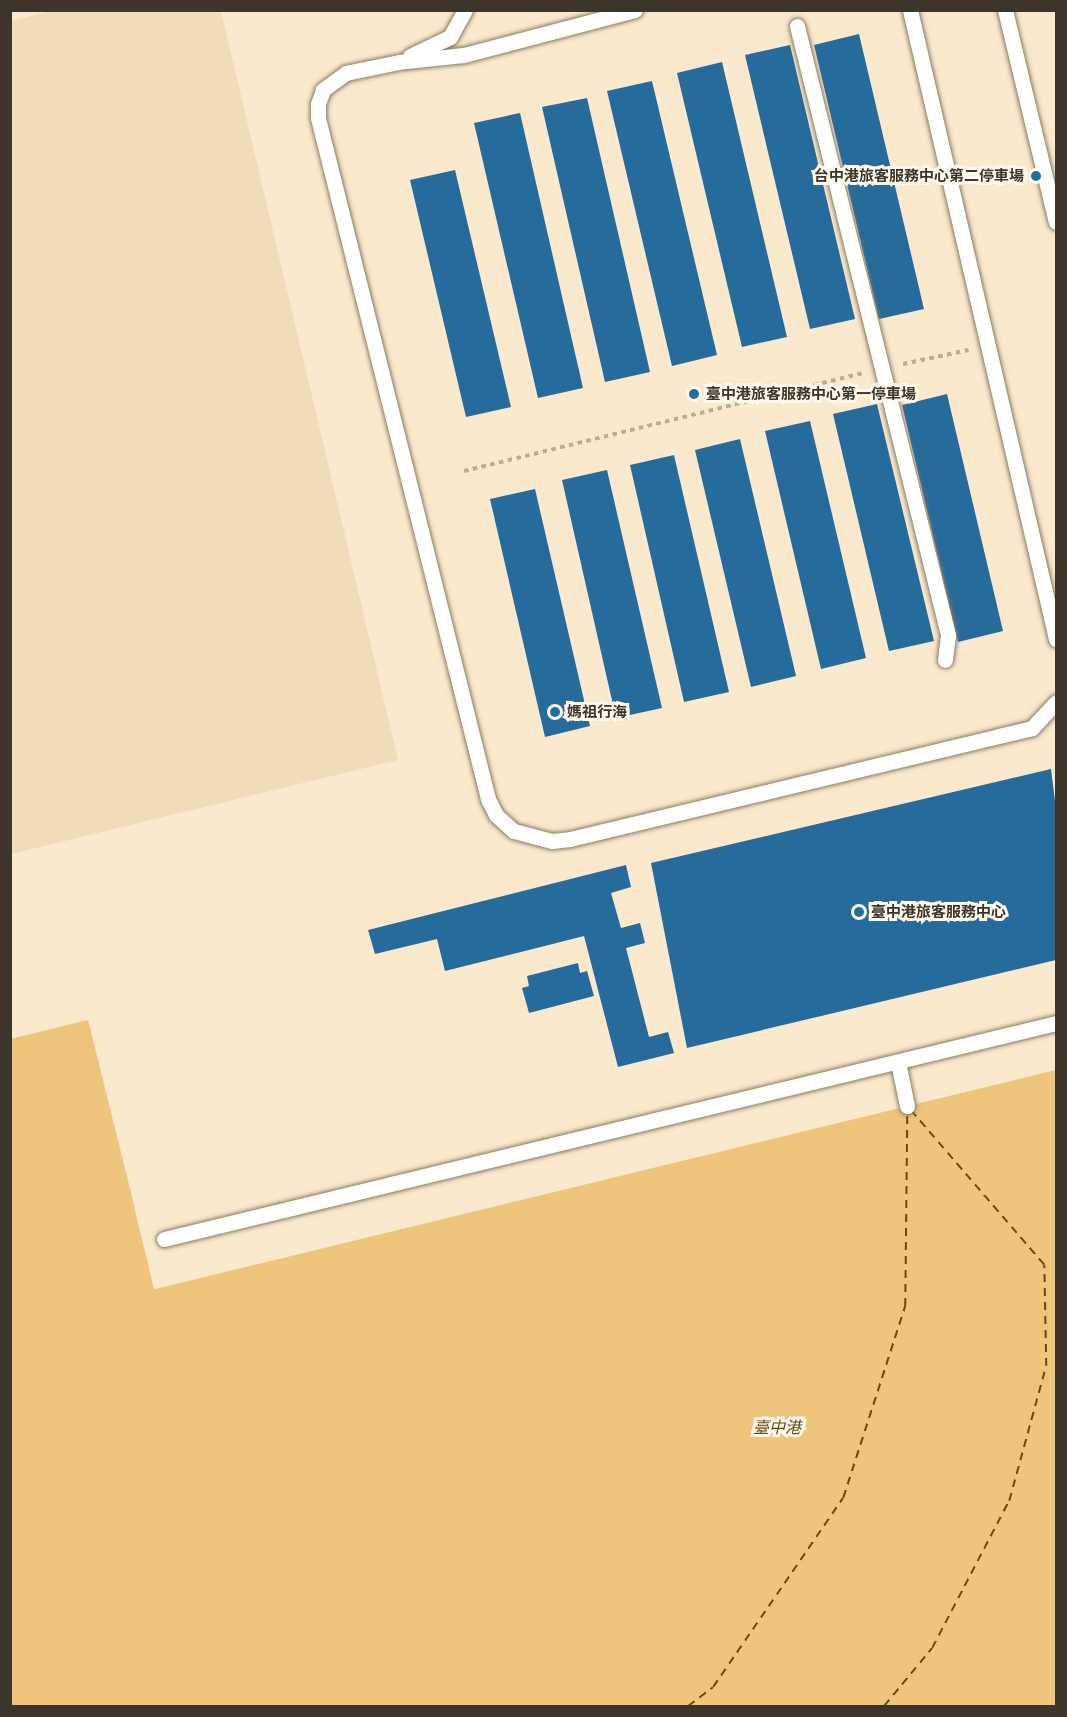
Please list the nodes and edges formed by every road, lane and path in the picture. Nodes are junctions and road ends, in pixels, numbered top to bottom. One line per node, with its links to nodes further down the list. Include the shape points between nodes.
1 (465, 10): 6 (lane, via 450,37)
2 (635, 10): 6 (lane, via 463,55)
3 (910, 10): 8 (lane)
4 (1005, 10): 7 (lane)
5 (797, 26): 9 (lane)
6 (399, 62): 13 (lane, via 346,73 333,80 323,90 318,118 485,788 496,815 513,831 552,841 570,839 1032,728)
7 (1056, 222)
8 (987, 346): 9 (path); 11 (lane)
9 (882, 368): 10 (path); 12 (lane, via 948,635)
10 (464, 471)
11 (1056, 639)
12 (945, 660)
13 (1056, 702)
14 (1056, 1023): 15 (lane)
15 (898, 1062): 16 (lane); 17 (lane)
16 (907, 1106)
17 (164, 1239)

